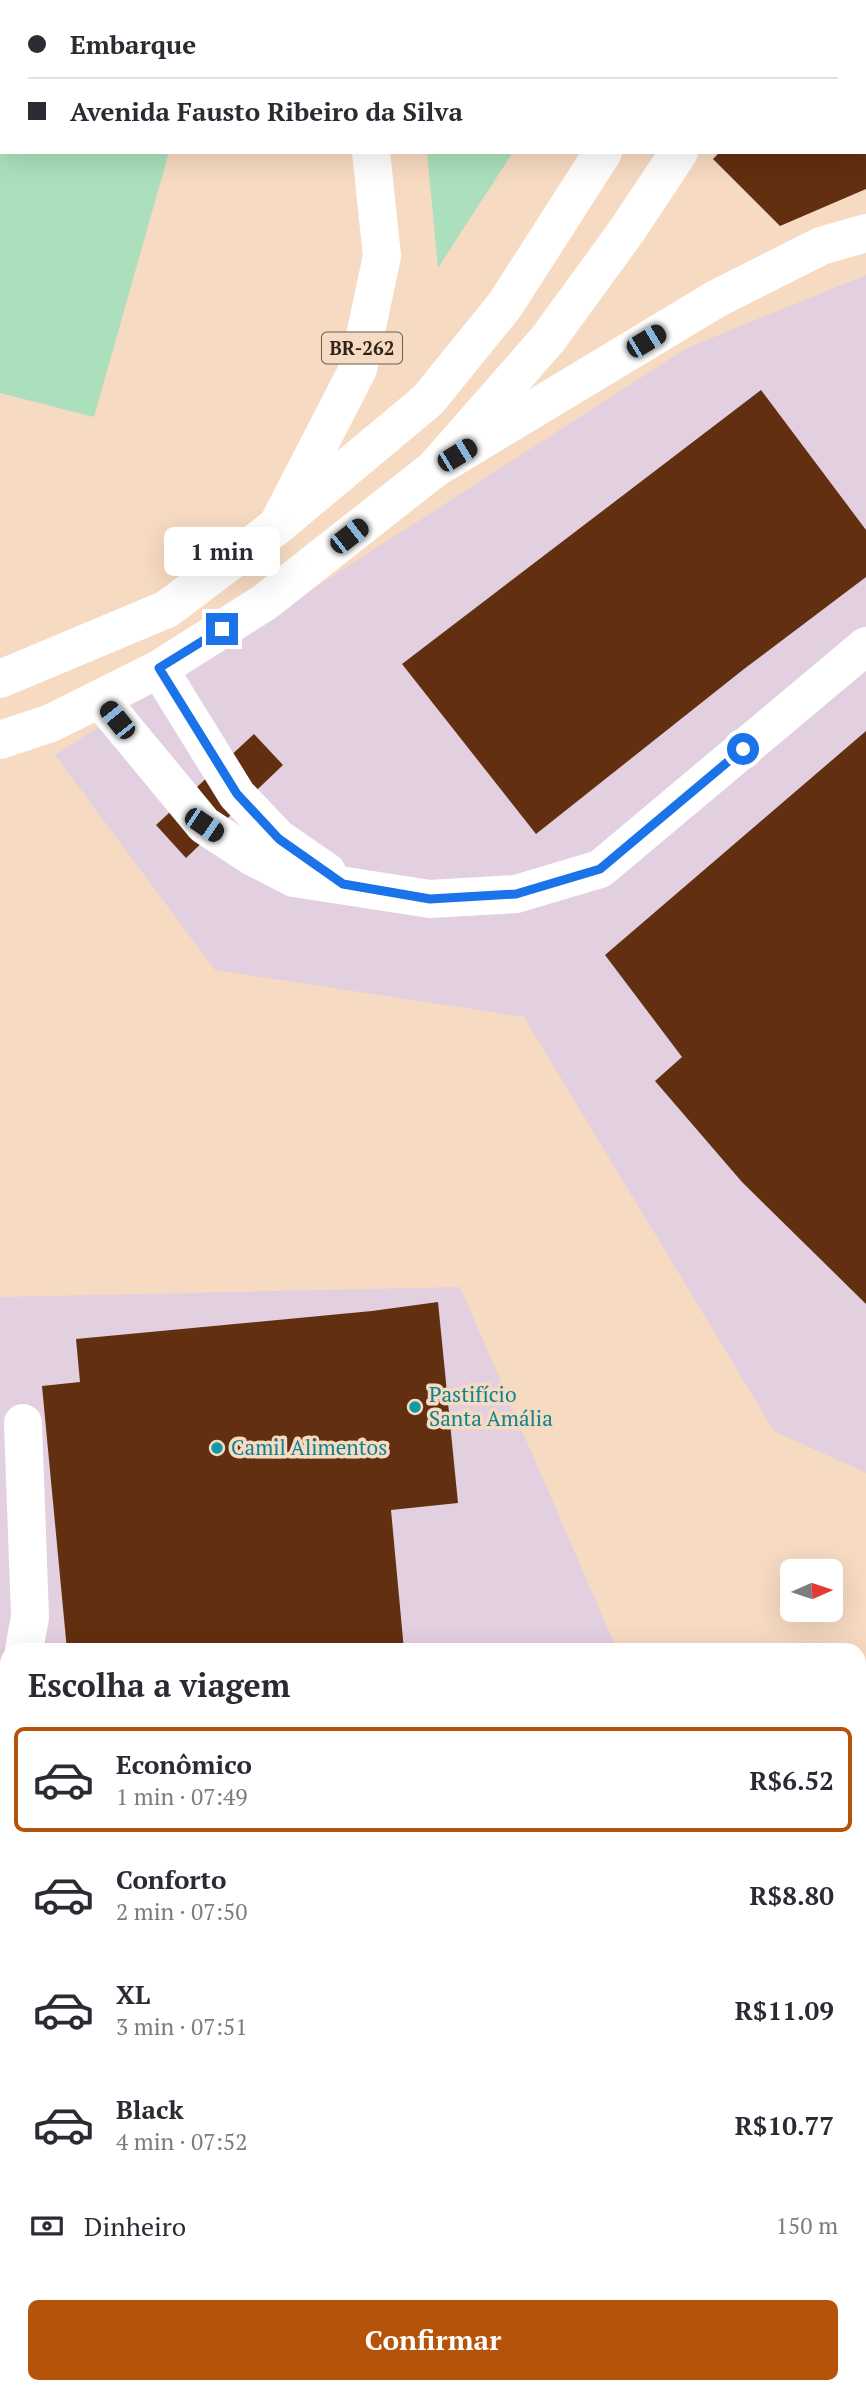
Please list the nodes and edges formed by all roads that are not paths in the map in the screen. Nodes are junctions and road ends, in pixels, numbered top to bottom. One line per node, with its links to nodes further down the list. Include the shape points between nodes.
1 (371, 154): 6 (main road, BR-262, via 382,256 358,369)
2 (602, 154): 6 (main road, via 505,305 428,400)
3 (678, 154): 5 (main road, via 548,340)
4 (866, 233): 5 (main road, via 821,246 716,299)
5 (434, 469): 8 (main road, via 265,602)
6 (277, 526): 9 (main road, via 167,609)
7 (866, 646): 12 (main road, via 600,869 516,894 430,899)
8 (159, 668): 10 (main road); 12 (main road, via 237,794 279,839)
9 (0, 679)
10 (100, 699): 11 (main road, via 51,723); 12 (main road, via 204,825 294,877)
11 (0, 740)
12 (343, 884)
13 (23, 1423): 14 (main road, via 30,1617)
14 (25, 1643)

